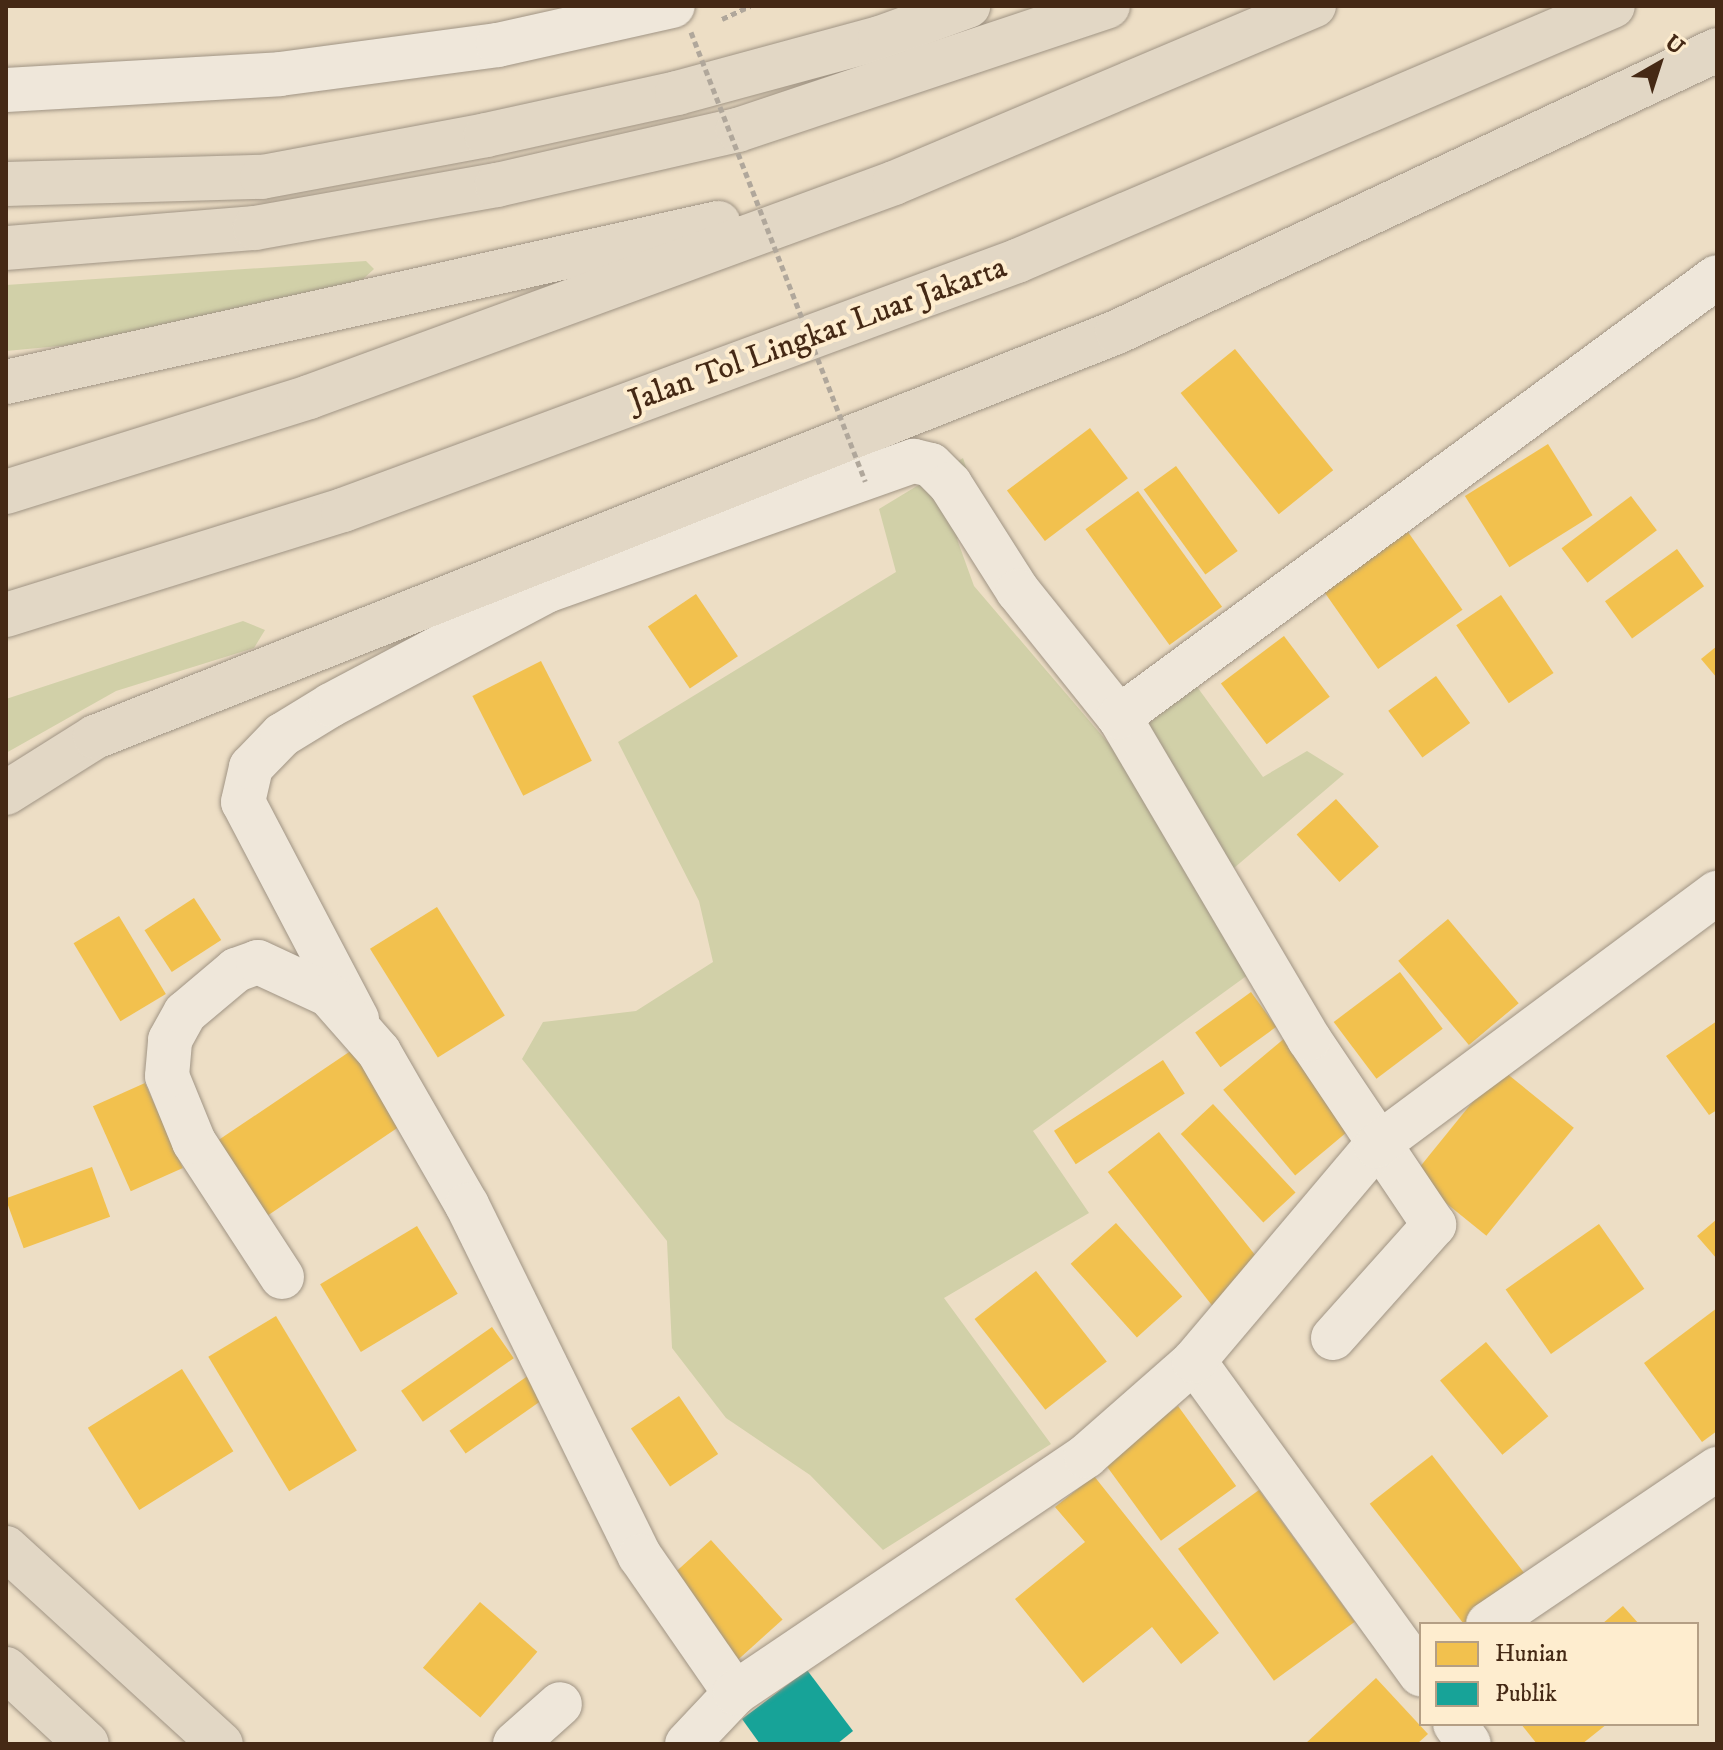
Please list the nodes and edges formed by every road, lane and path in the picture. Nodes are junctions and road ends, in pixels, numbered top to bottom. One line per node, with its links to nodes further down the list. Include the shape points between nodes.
1 (968, 6): 9 (highway, via 880,38 677,93 442,144 262,177)
2 (1108, 6): 10 (highway, via 738,130 497,185 255,228)
3 (1314, 6): 8 (highway)
4 (1613, 6): 15 (highway, Jalan Tol Lingkar Luar Jakarta, via 1017,261 343,510)
5 (682, 19): 7 (street, via 280,74); 13 (path, bridge)
6 (1717, 50): 17 (highway, via 1117,332 95,737)
7 (6, 90)
8 (894, 183): 12 (highway); 14 (highway, via 309,397)
9 (6, 184)
10 (6, 248)
11 (1717, 277): 16 (street)
12 (6, 382)
13 (865, 481)
14 (6, 492)
15 (6, 615)
16 (1119, 717): 19 (street, via 1027,603 950,484 931,465 914,461 546,591 331,705 282,735 251,767 243,802); 20 (street)
17 (6, 793)
18 (1717, 893): 20 (street)
19 (357, 1019): 21 (street, via 307,979 258,962 198,999 170,1040 172,1101); 29 (street, via 467,1205 640,1556)
20 (1376, 1146): 22 (street, via 1434,1225); 23 (street)
21 (282, 1277)
22 (1333, 1338)
23 (1194, 1361): 28 (street); 29 (street, via 1030,1497)
24 (1717, 1469): 26 (street)
25 (6, 1548): 33 (highway)
26 (1491, 1622)
27 (6, 1669): 32 (highway)
28 (1419, 1670)
29 (735, 1693): 35 (street)
30 (560, 1704): 34 (street)
31 (1456, 1726): 36 (street)
32 (87, 1744)
33 (221, 1744)
34 (515, 1744)
35 (687, 1744)
36 (1469, 1744)

